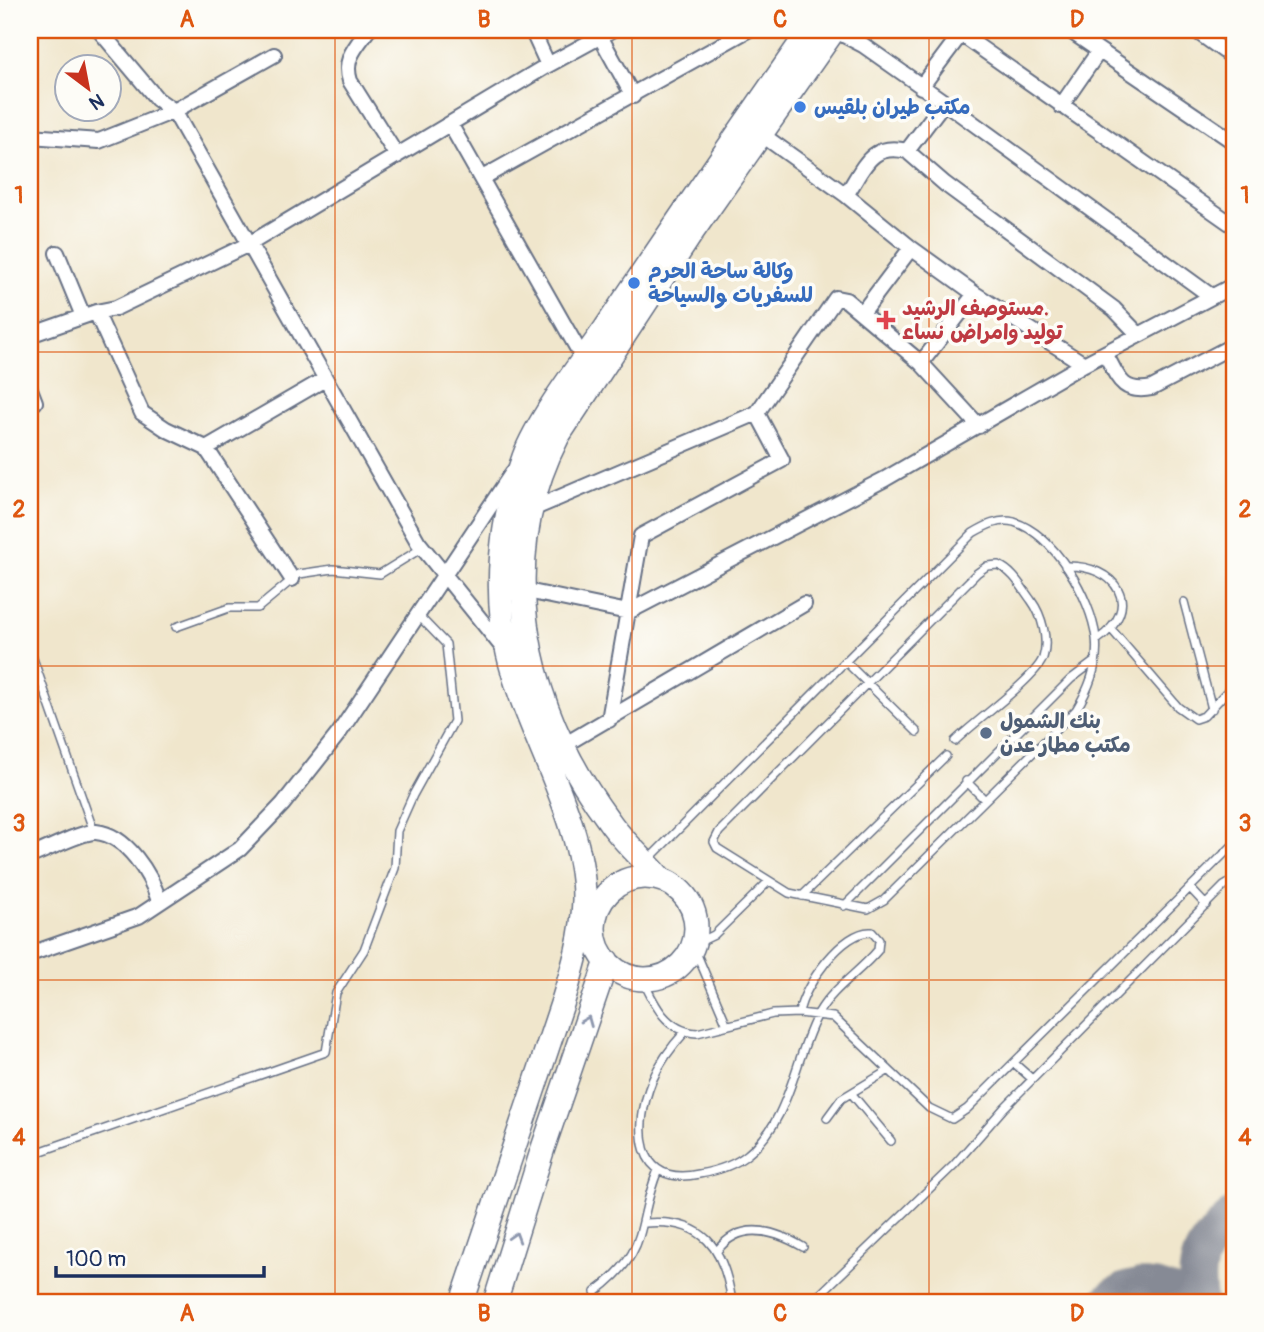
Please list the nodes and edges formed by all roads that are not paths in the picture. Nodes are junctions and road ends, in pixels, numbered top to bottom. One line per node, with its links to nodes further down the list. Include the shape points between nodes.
1 (99, 30): 19 (street, via 157,99)
2 (368, 30): 25 (street, via 346,61 346,70)
3 (532, 30): 14 (street)
4 (748, 30): 16 (street)
5 (810, 30): 41 (main road)
6 (834, 30): 15 (street); 21 (main road)
7 (1069, 30): 11 (street)
8 (1195, 30): 13 (street)
9 (958, 32): 15 (street); 18 (street)
10 (606, 33): 14 (street); 16 (street)
11 (1098, 51): 18 (street); 23 (street)
12 (274, 55): 19 (street)
13 (1234, 58)
14 (548, 65): 20 (street)
15 (921, 87): 17 (street)
16 (633, 96): 26 (street)
17 (944, 102): 24 (street); 34 (street)
18 (1061, 106): 28 (street)
19 (174, 111): 22 (street, via 99,141); 29 (street)
20 (450, 124): 25 (street); 26 (street)
21 (761, 134): 27 (street); 49 (main road, via 558,436)
22 (30, 136)
23 (1234, 142)
24 (907, 151): 27 (street, via 893,148 873,155); 37 (street, via 1114,309)
25 (397, 156): 29 (street)
26 (482, 178): 41 (street)
27 (846, 195): 30 (street)
28 (1234, 226)
29 (249, 244): 36 (street, via 116,308); 44 (street)
30 (911, 248): 33 (street); 35 (street)
31 (57, 253): 36 (street)
32 (1234, 285): 34 (street)
33 (975, 294): 42 (street); 43 (street)
34 (1211, 296): 37 (street)
35 (862, 313): 42 (street); 45 (street, via 842,297 830,303)
36 (89, 314): 38 (street); 47 (street, via 142,413)
37 (1138, 334): 40 (street)
38 (30, 335)
39 (1234, 345): 40 (street, via 1152,388 1137,391 1121,382)
40 (1105, 353): 43 (street)
41 (584, 359): 48 (main road)
42 (921, 363): 46 (street)
43 (1084, 364): 46 (street)
44 (325, 379): 47 (street); 50 (street)
45 (757, 412): 49 (street); 57 (street, via 782,460 640,536)
46 (979, 426): 57 (street)
47 (206, 448): 53 (street)
48 (525, 453): 52 (street); 63 (main road, via 503,531 500,585)
49 (529, 510): 54 (main road)
50 (423, 548): 52 (street); 53 (lane, via 380,574 315,570)
51 (1065, 566): 60 (lane, via 1083,565 1113,582 1122,597 1121,615); 61 (lane, via 1087,600); 64 (lane, via 1035,536 1012,522 984,526)
52 (444, 573): 58 (street); 63 (street)
53 (292, 579): 59 (lane, via 258,608 229,608)
54 (522, 590): 57 (street); 72 (main road, via 532,655)
55 (1184, 602): 68 (lane)
56 (804, 604): 69 (street)
57 (628, 612): 69 (street)
58 (418, 614): 85 (street, via 339,733 283,804 240,849); 102 (lane, via 446,644 454,720 397,831 395,868 364,950 336,993 326,1052)
59 (176, 626)
60 (1112, 630): 61 (lane); 68 (lane, via 1186,715 1195,719)
61 (1097, 640): 65 (lane)
62 (30, 650): 76 (lane)
63 (507, 652): 108 (main road, via 577,845 583,917 564,1001)
64 (845, 661): 66 (lane); 79 (lane)
65 (1095, 661): 74 (lane); 75 (lane, via 1086,694 1076,710)
66 (868, 684): 70 (lane); 71 (lane, via 982,569 1003,567 1040,615 1043,658); 82 (lane, via 716,836 714,842 723,853)
67 (1234, 684): 68 (lane)
68 (1212, 709)
69 (609, 720): 72 (street)
70 (917, 732)
71 (956, 741)
72 (564, 745): 79 (main road, via 603,814)
73 (946, 756): 84 (lane)
74 (967, 781): 75 (lane); 86 (lane)
75 (985, 800): 86 (lane, via 884,900 868,909)
76 (94, 832): 78 (street); 85 (street, via 113,837 139,861)
77 (1234, 844): 83 (lane)
78 (30, 856)
79 (646, 861): 80 (main road)
80 (662, 880): 88 (main road, via 680,890 691,906 696,926); 90 (main road, via 642,877 623,883 601,904 595,933)
81 (1234, 880): 87 (lane)
82 (769, 881): 84 (lane); 88 (lane, via 715,935)
83 (1189, 888): 87 (lane); 96 (lane)
84 (802, 896): 86 (lane)
85 (159, 901): 89 (street, via 139,916)
86 (844, 905)
87 (1206, 905): 98 (lane)
88 (693, 946): 91 (main road, via 677,968); 94 (lane)
89 (30, 954)
90 (607, 961): 91 (main road, via 623,973); 109 (main road, one-way to 90)
91 (642, 978): 95 (lane, via 660,1012)
92 (799, 1013): 93 (lane); 93 (lane, via 804,992 815,975 853,936 872,932 879,940 877,950); 94 (lane)
93 (818, 1014): 97 (lane, via 840,1020); 103 (lane, via 770,1131 748,1155 720,1170 688,1177 672,1177)
94 (727, 1025): 95 (lane)
95 (685, 1032): 103 (lane, via 661,1062 642,1119 647,1158)
96 (1014, 1063): 97 (lane, via 952,1119 935,1114); 98 (lane)
97 (889, 1070): 99 (lane)
98 (1032, 1079): 111 (lane, via 954,1165)
99 (851, 1093): 100 (lane); 101 (lane)
100 (827, 1118)
101 (891, 1141)
102 (30, 1155)
103 (658, 1170): 104 (lane)
104 (645, 1223): 106 (lane, via 684,1225); 107 (lane, via 628,1262)
105 (803, 1247): 106 (lane, via 777,1235 748,1230 736,1233)
106 (717, 1251): 110 (lane)
107 (595, 1292)
108 (462, 1302)
109 (495, 1302)
110 (732, 1302)
111 (811, 1302)

